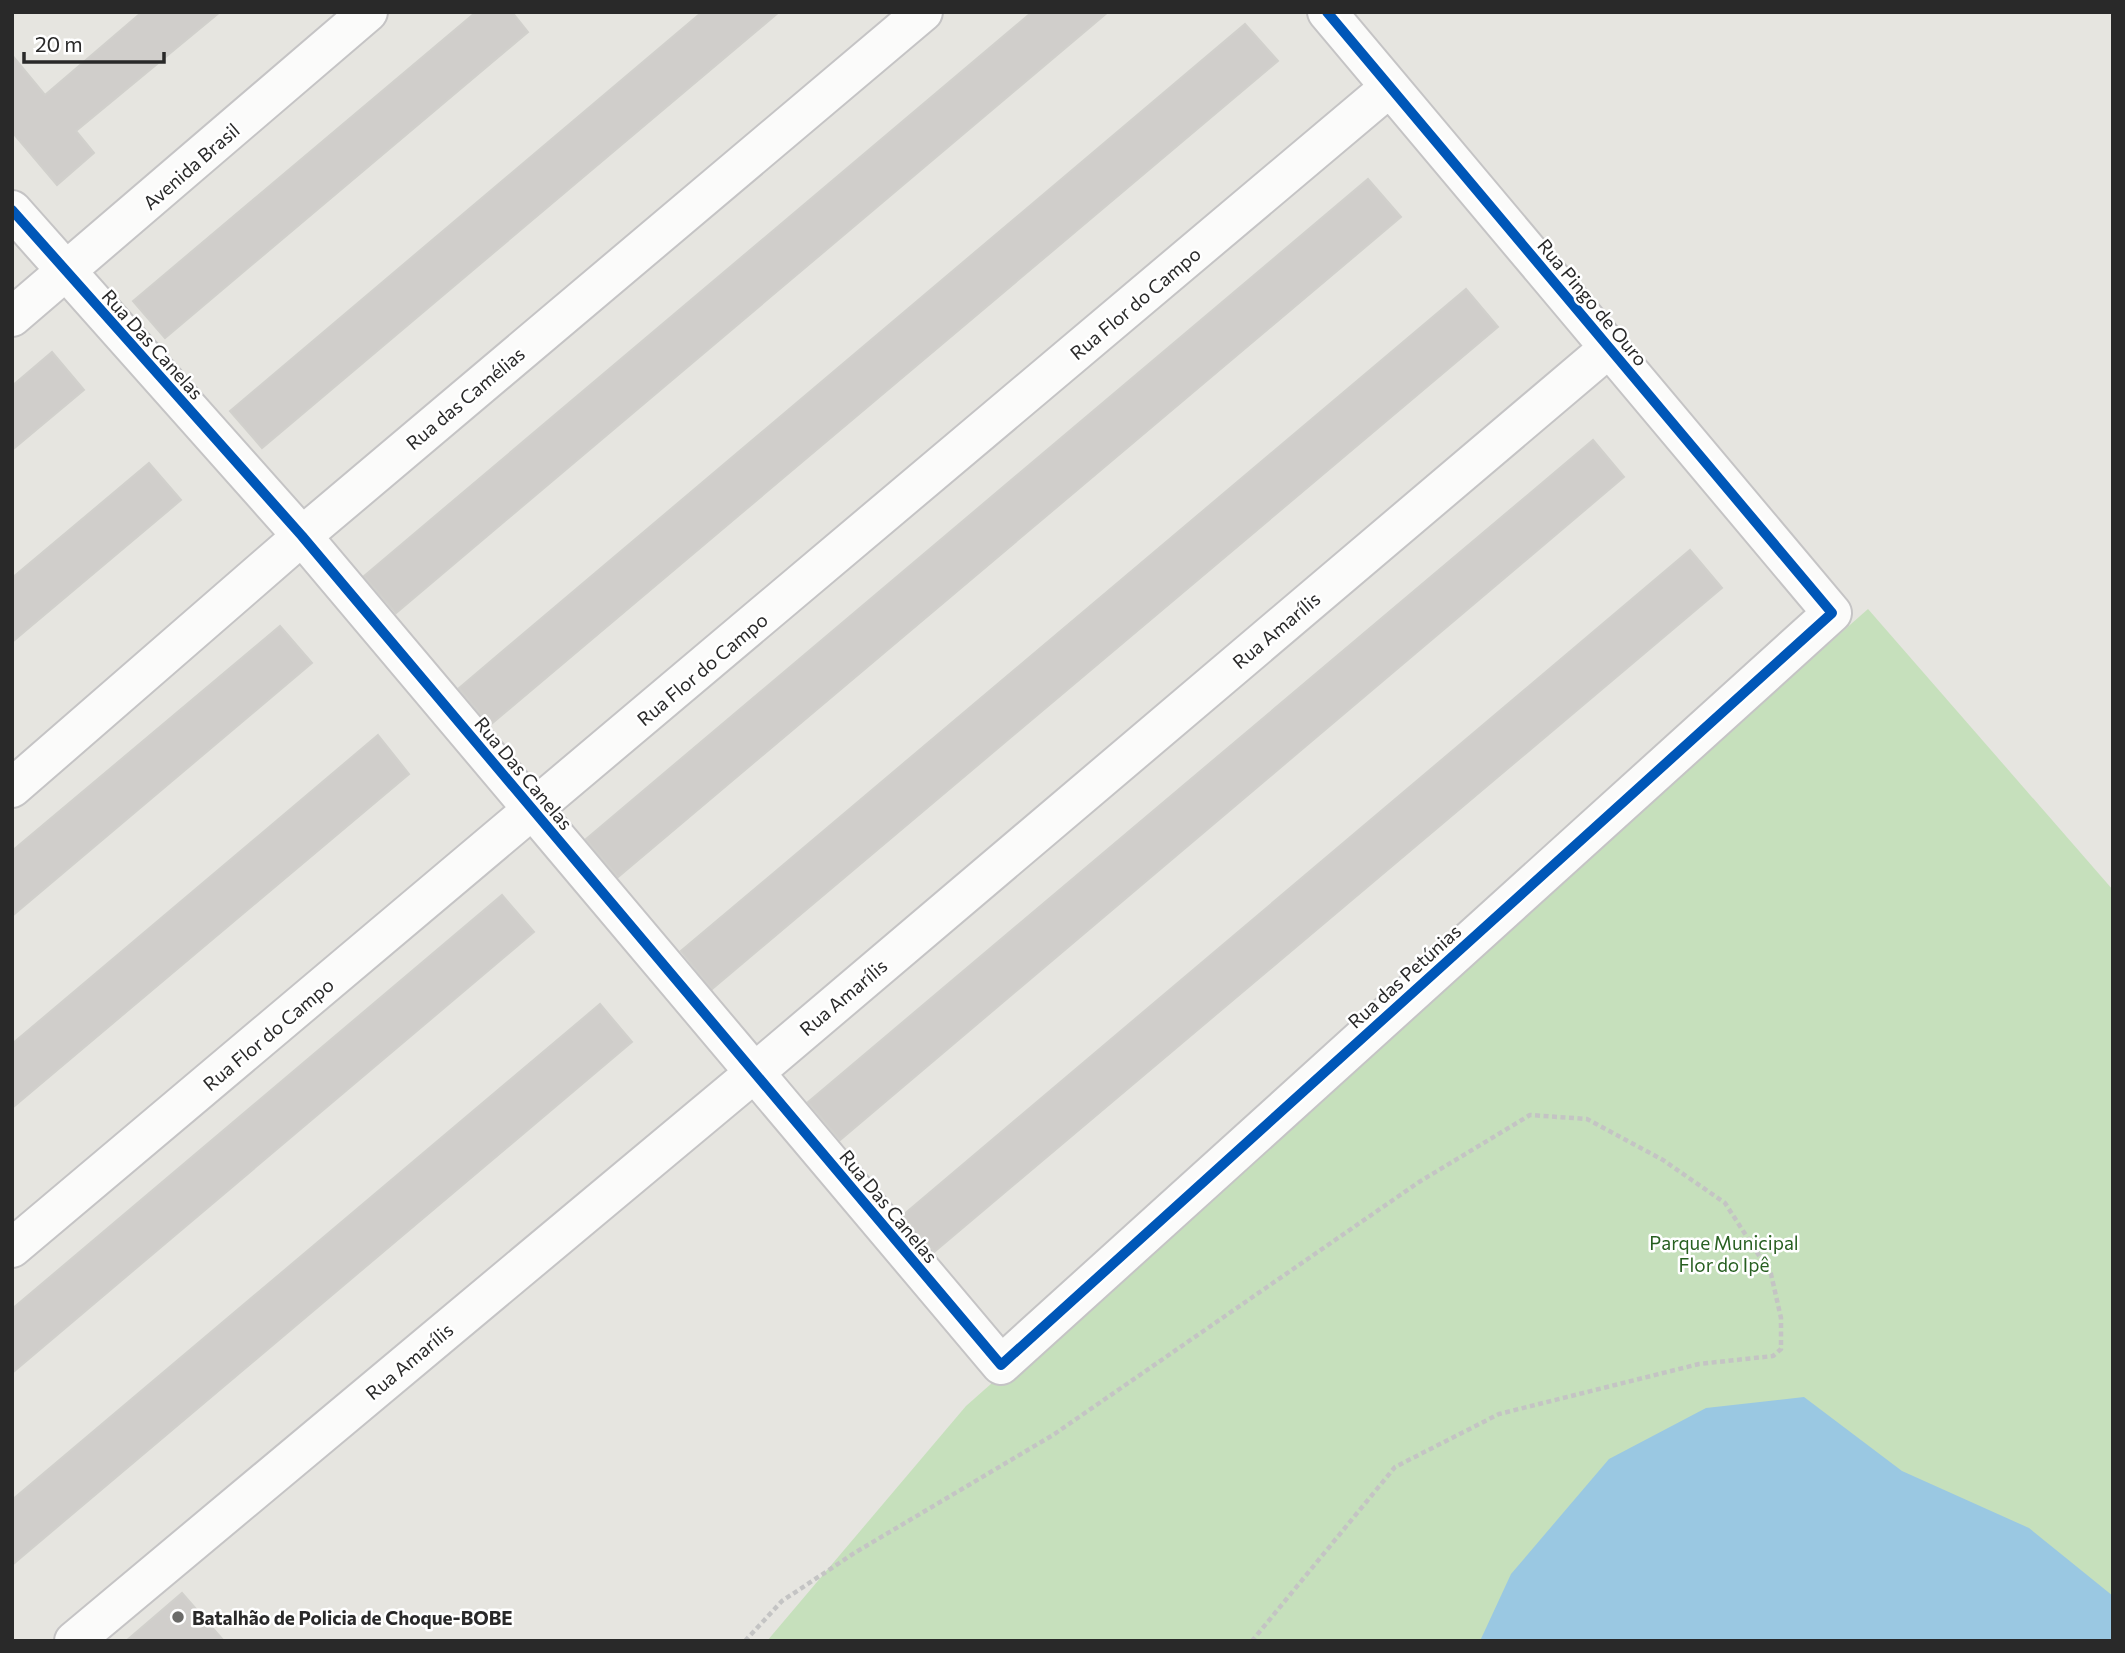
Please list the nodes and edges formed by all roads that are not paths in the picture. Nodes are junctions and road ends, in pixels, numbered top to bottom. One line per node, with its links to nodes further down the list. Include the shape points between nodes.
1 (368, 12): 6 (street, Avenida Brasil)
2 (923, 12): 9 (street, Rua das Camélias)
3 (1327, 12): 4 (street, Rua Pingo de Ouro)
4 (1390, 87): 8 (street, Rua Pingo de Ouro); 12 (street, Rua Flor do Campo)
5 (12, 211): 6 (street, Rua Das Canelas)
6 (67, 274): 7 (street, Avenida Brasil); 9 (street, Rua Das Canelas)
7 (12, 317)
8 (1609, 348): 10 (street, Rua Pingo de Ouro); 13 (street, Rua Amarílis)
9 (302, 536): 11 (street, Rua das Camélias); 12 (street, Rua Das Canelas)
10 (1832, 613): 15 (street, Rua das Petúnias)
11 (12, 788)
12 (534, 812): 13 (street, Rua Das Canelas); 14 (street, Rua Flor do Campo)
13 (754, 1073): 15 (street, Rua Das Canelas); 16 (street, Rua Amarílis)
14 (12, 1248)
15 (1001, 1365)
16 (75, 1641)

